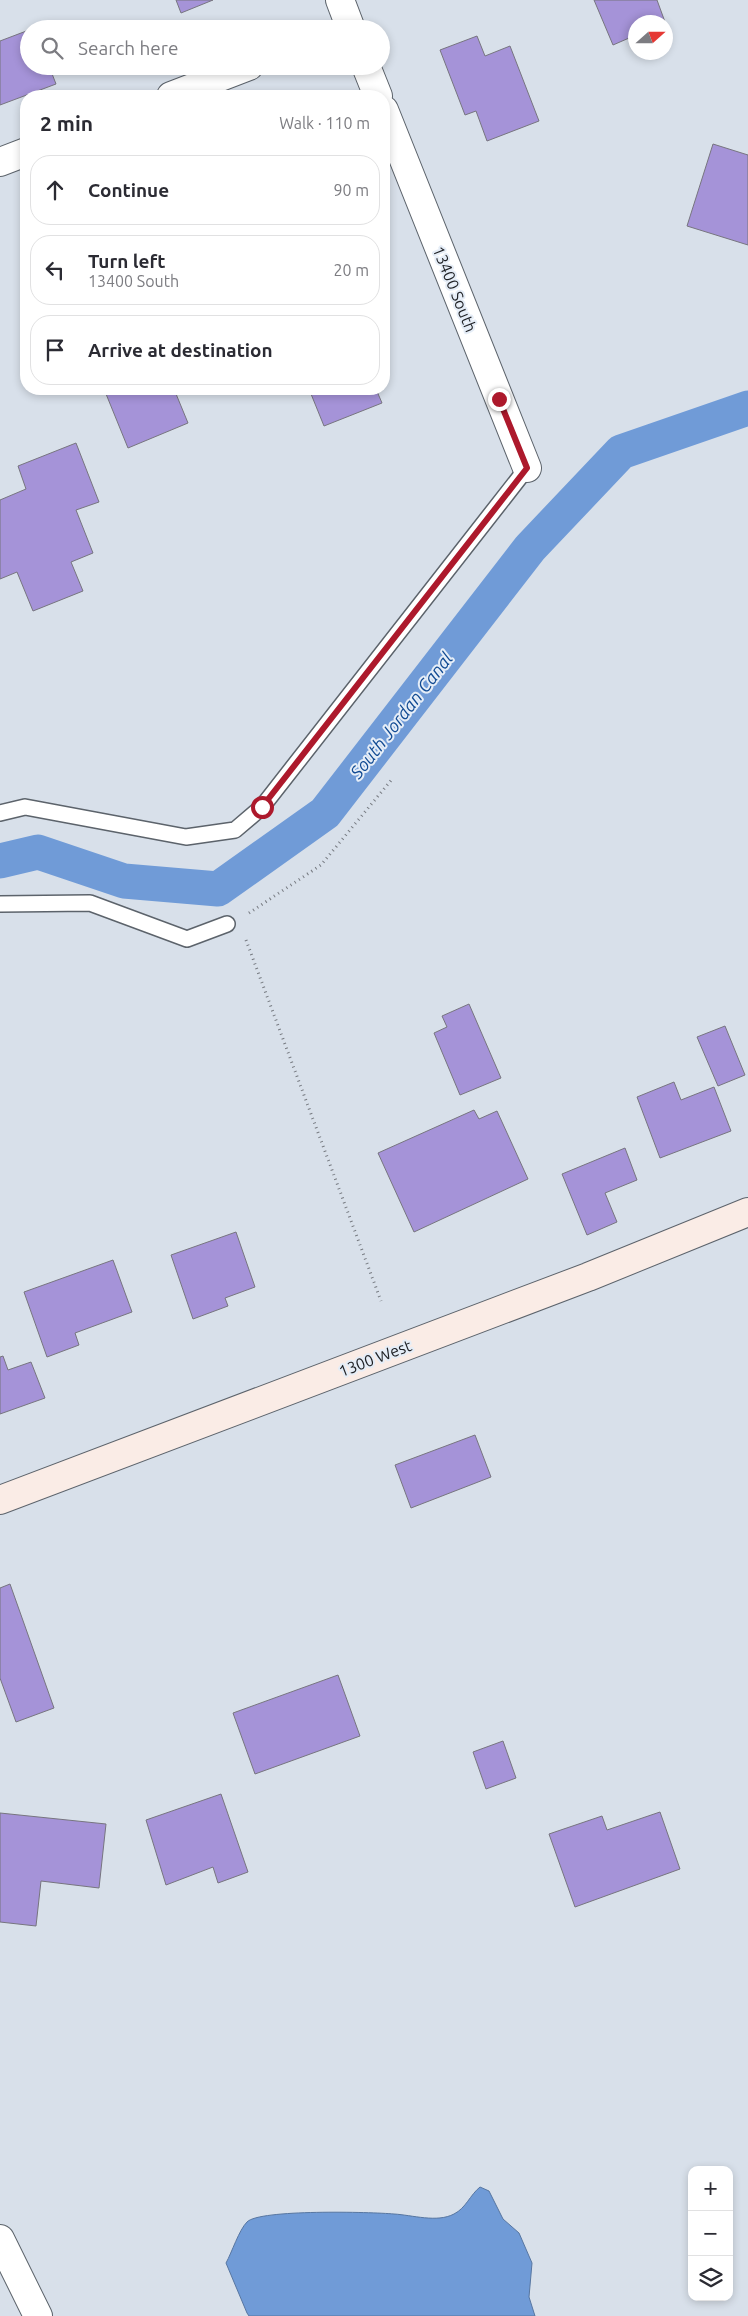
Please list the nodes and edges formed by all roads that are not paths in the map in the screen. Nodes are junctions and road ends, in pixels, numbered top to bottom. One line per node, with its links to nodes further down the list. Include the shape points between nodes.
1 (340, 0): 2 (street)
2 (347, 20)
3 (226, 75): 5 (street)
4 (370, 75): 6 (street)
5 (187, 90)
6 (376, 90)
7 (390, 125): 10 (street, 13400 South)
8 (20, 154): 9 (street)
9 (0, 162)
10 (527, 468): 11 (lane, via 262,807 235,830 186,837 25,807)
11 (0, 813)
12 (0, 904): 13 (lane, via 90,903 187,939)
13 (227, 924)
14 (748, 1212): 15 (street, 1300 West, via 588,1277)
15 (0, 1500)
16 (0, 2240): 17 (street)
17 (38, 2316)

